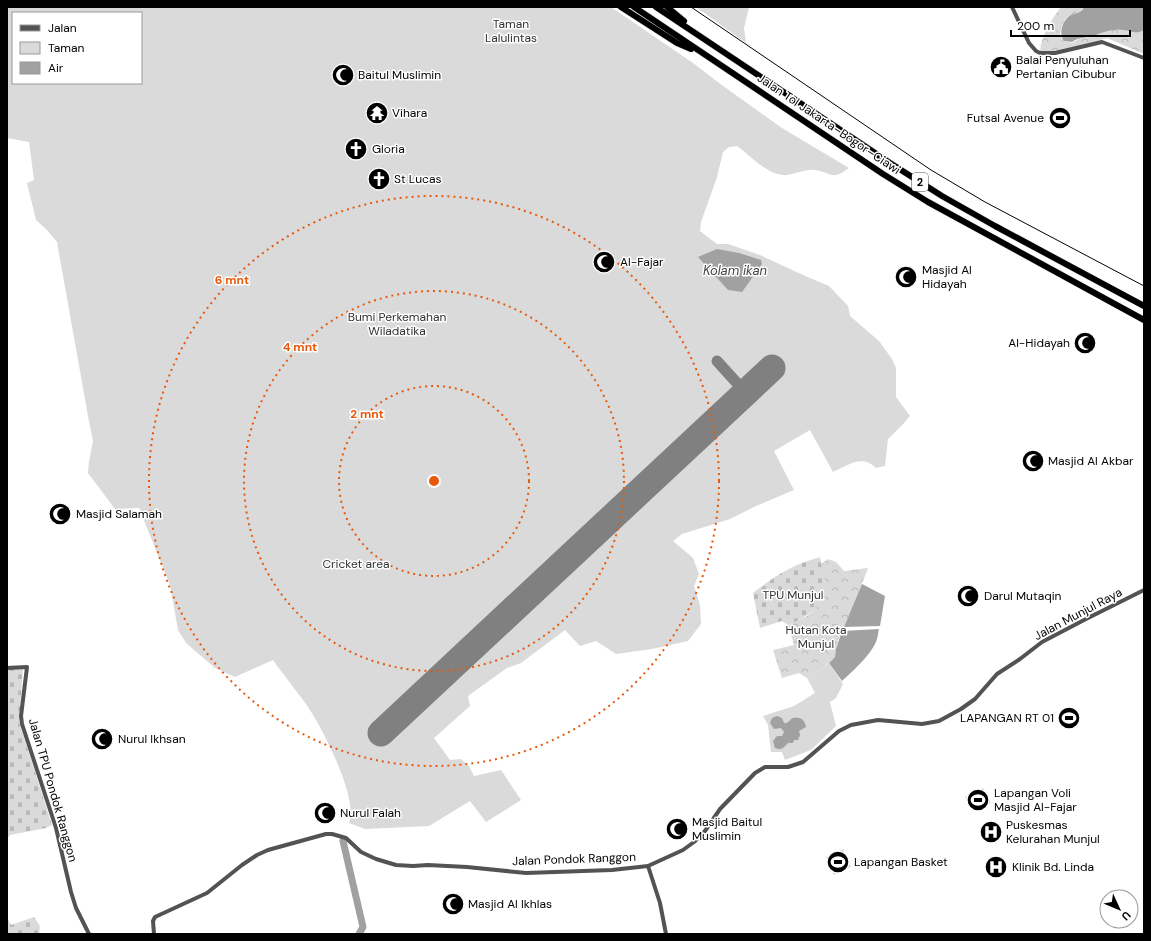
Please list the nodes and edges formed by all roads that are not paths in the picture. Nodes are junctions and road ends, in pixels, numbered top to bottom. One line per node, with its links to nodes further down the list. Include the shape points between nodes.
1 (621, 7): 7 (highway, via 677,43)
2 (634, 7): 7 (highway, Jalan Tol Jakarta–Bogor–Ciawi / 2)
3 (656, 7): 6 (highway, Jalan Tol Jakarta–Bogor–Ciawi / 2)
4 (667, 7): 6 (highway)
5 (1012, 7): 8 (street, via 1027,40 1036,51 1045,54 1103,42)
6 (707, 41): 9 (highway, Jalan Tol Jakarta–Bogor–Ciawi / 2, via 942,196)
7 (702, 53): 10 (highway, Jalan Tol Jakarta–Bogor–Ciawi / 2, via 928,202)
8 (1144, 58)
9 (1144, 306)
10 (1144, 320)
11 (1144, 590): 13 (street, Jalan Munjul Raya, via 1042,642 997,674 975,699 950,716 922,724 878,720 851,725 839,731 803,762 788,767)
12 (7, 668): 15 (street, Jalan TPU Pondok Ranggon, via 27,667 22,724 56,828 76,908)
13 (772, 767): 14 (street, Jalan Pondok Ranggon, via 765,767 755,773 720,809 705,832 694,842)
14 (648, 866): 16 (street, Jalan Pondok Ranggon, via 526,873 467,867 396,865 376,860 361,852 346,838 326,834 257,855 207,893 155,917); 17 (street, via 660,903)
15 (89, 934)
16 (154, 934)
17 (666, 934)

